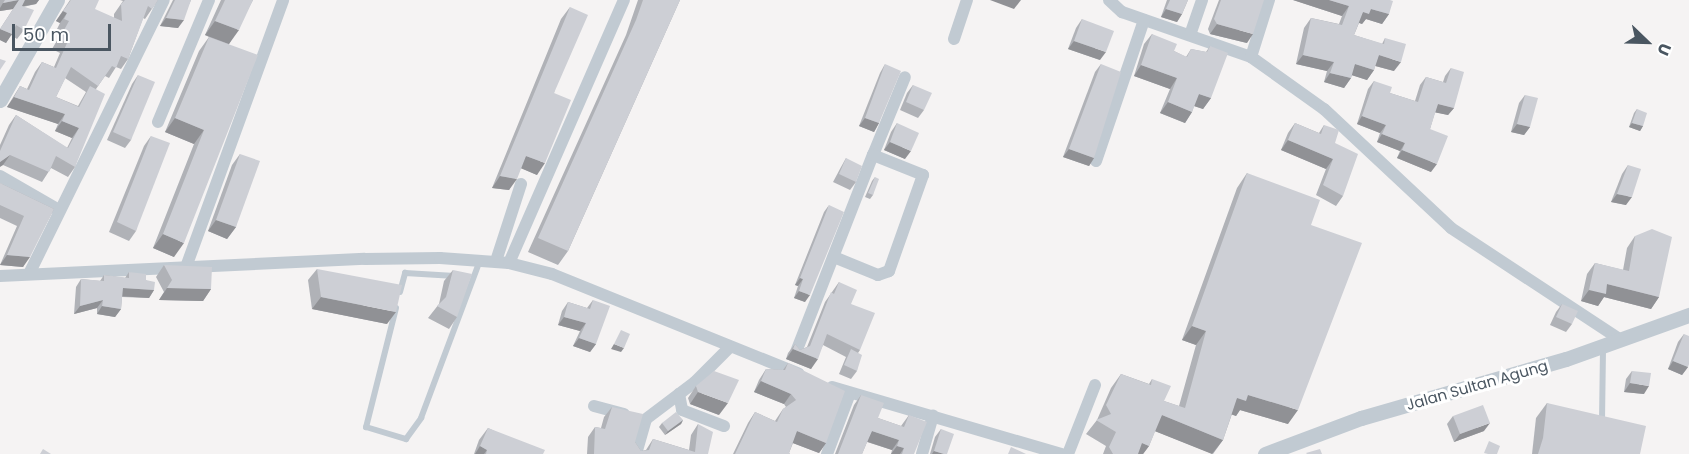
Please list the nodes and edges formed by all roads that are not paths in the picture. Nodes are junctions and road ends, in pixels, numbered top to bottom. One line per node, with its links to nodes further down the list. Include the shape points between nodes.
1 (57, 0): 15 (street)
2 (164, 0): 21 (street)
3 (209, 0): 16 (street, via 199,42)
4 (283, 0): 26 (street, via 252,62)
5 (624, 0): 25 (street)
6 (967, 0): 12 (street)
7 (1109, 0): 10 (street, via 1113,7)
8 (1202, 0): 11 (street)
9 (1269, 0): 13 (street)
10 (1144, 21): 11 (street); 18 (street)
11 (1190, 35): 13 (street)
12 (954, 39)
13 (1251, 57): 31 (street, via 1324,110 1451,228)
14 (905, 77): 17 (street)
15 (0, 100)
16 (158, 122)
17 (873, 155): 22 (street); 22 (street, via 923,175 889,271 878,275)
18 (1096, 161)
19 (0, 176): 21 (street)
20 (521, 184): 24 (street)
21 (59, 210): 27 (street)
22 (834, 257): 34 (street)
23 (480, 260): 24 (street); 26 (street, via 365,258); 29 (lane)
24 (496, 261): 25 (street)
25 (509, 263): 33 (street, via 552,274)
26 (186, 267): 27 (street)
27 (29, 274): 28 (street)
28 (0, 276)
29 (473, 278): 29 (lane, via 412,435 397,439 368,429 405,273)
30 (1689, 315): 31 (street, Jalan Sultan Agung)
31 (1621, 340): 32 (street, Jalan Sultan Agung)
32 (1603, 346): 41 (lane); 48 (street, Jalan Sultan Agung, via 1361,418)
33 (730, 347): 34 (street); 37 (street)
34 (792, 361): 36 (street, via 814,379)
35 (1095, 385): 47 (street)
36 (849, 393): 39 (street); 44 (street)
37 (679, 394): 40 (street); 42 (street, via 682,410)
38 (594, 406): 40 (street)
39 (933, 416): 45 (street); 46 (street)
40 (646, 419): 43 (street)
41 (1602, 421)
42 (724, 426)
43 (636, 454)
44 (827, 454)
45 (922, 454)
46 (1061, 454)
47 (1068, 454)
48 (1265, 454)

